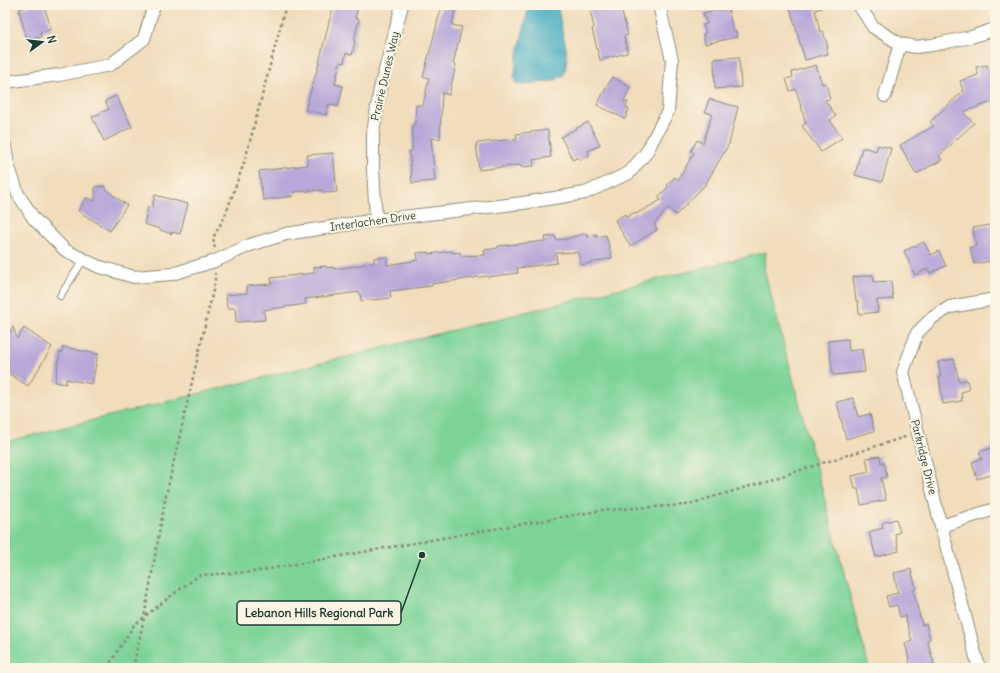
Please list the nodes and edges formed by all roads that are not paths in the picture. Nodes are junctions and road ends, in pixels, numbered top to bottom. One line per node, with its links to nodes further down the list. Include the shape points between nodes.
1 (154, 5): 7 (street, via 144,39 110,65)
2 (402, 5): 10 (street, Prairie Dunes Way, via 380,89 373,133)
3 (658, 5): 10 (street, Interlachen Drive, via 672,60 668,111 646,152 629,173 585,193)
4 (859, 5): 6 (street, via 873,27)
5 (995, 29): 6 (street, via 932,45 916,47)
6 (900, 44): 8 (street)
7 (5, 82)
8 (885, 96)
9 (5, 146): 11 (street, Interlachen Drive, via 8,165 18,194 34,219 65,250)
10 (376, 220): 11 (street, Interlachen Drive, via 286,234 172,274 134,277)
11 (84, 260): 12 (lane)
12 (60, 296)
13 (995, 299): 15 (street, Parkridge Drive, via 950,307 932,318 917,333 903,372)
14 (995, 509): 15 (street)
15 (941, 526): 16 (street, Parkridge Drive)
16 (979, 668)

